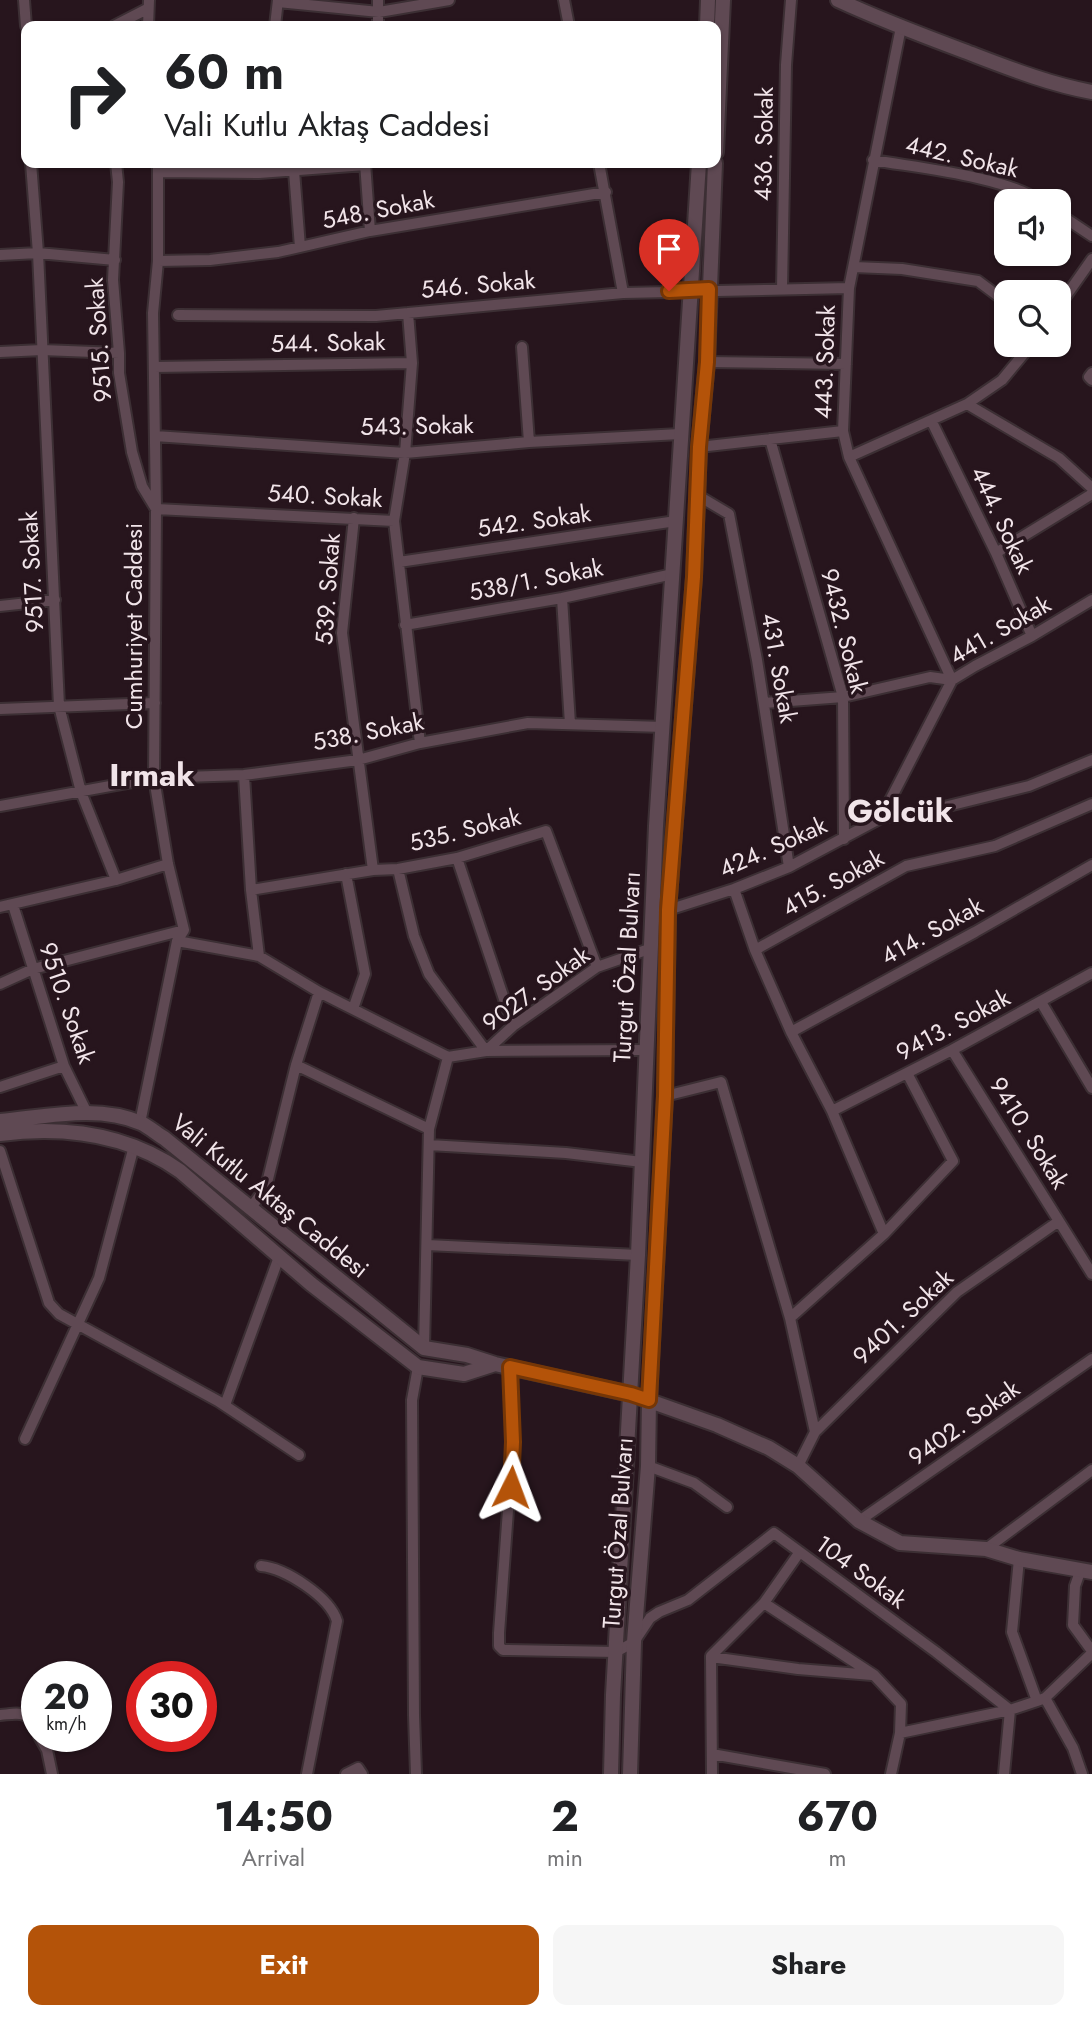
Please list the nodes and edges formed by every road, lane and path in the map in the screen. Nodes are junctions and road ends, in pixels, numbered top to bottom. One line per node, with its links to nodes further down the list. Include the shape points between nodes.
1 (24, 0): 12 (street)
2 (379, 0): 11 (street)
3 (449, 0): 11 (street)
4 (564, 0): 16 (street)
5 (708, 0): 17 (street)
6 (723, 0): 19 (street)
7 (791, 0): 46 (street, 436. Sokak)
8 (838, 0): 18 (street)
9 (278, 1): 11 (street); 14 (street)
10 (148, 5): 13 (street)
11 (379, 12): 15 (street)
12 (26, 21)
13 (122, 21)
14 (276, 21)
15 (378, 21)
16 (568, 21)
17 (707, 21)
18 (901, 27): 20 (street, via 1062,87); 21 (street, 443. Sokak)
19 (721, 43)
20 (1092, 92)
21 (873, 160): 32 (street, 442. Sokak); 43 (street, 443. Sokak)
22 (31, 168): 38 (street, 9517. Sokak)
23 (117, 168): 41 (street, 9515. Sokak)
24 (159, 168): 42 (street, Cumhuriyet Caddesi)
25 (260, 168): 31 (street)
26 (318, 168): 31 (street)
27 (365, 168): 35 (street)
28 (600, 168): 33 (street)
29 (699, 168): 48 (street, Turgut Özal Bulvarı)
30 (715, 168): 45 (street, Turgut Özal Bulvarı)
31 (294, 170): 37 (street)
32 (1012, 189)
33 (606, 192): 35 (street, 548. Sokak); 49 (street)
34 (1071, 222): 36 (street)
35 (370, 232): 37 (street, 548. Sokak)
36 (1092, 236)
37 (300, 247): 42 (street, 548. Sokak, via 210,260)
38 (38, 253): 39 (street); 41 (street); 54 (street, 9517. Sokak)
39 (0, 255)
40 (1092, 259): 47 (street)
41 (115, 260): 56 (street, 9515. Sokak)
42 (158, 261): 61 (street, Cumhuriyet Caddesi)
43 (854, 267): 44 (street, 443. Sokak); 50 (street, via 978,281)
44 (849, 288): 46 (street, 546. Sokak); 60 (street, 443. Sokak)
45 (709, 289): 46 (street, 546. Sokak); 48 (street, 546. Sokak); 58 (street, Turgut Özal Bulvarı)
46 (782, 289)
47 (1071, 289)
48 (692, 290): 49 (street, 546. Sokak); 65 (street, Turgut Özal Bulvarı)
49 (623, 293): 51 (street, 546. Sokak)
50 (994, 293)
51 (408, 313): 52 (street, 546. Sokak); 59 (street)
52 (178, 315)
53 (522, 347): 68 (street)
54 (42, 350): 55 (street); 56 (street); 83 (street, 9517. Sokak)
55 (0, 352)
56 (119, 352): 75 (street, 9515. Sokak, via 132,452 142,486)
57 (1021, 357): 62 (street, via 1002,380)
58 (707, 362): 60 (street); 69 (street, Turgut Özal Bulvarı)
59 (412, 363): 61 (street, 544. Sokak); 70 (street, 544. Sokak)
60 (846, 364): 64 (street, 443. Sokak)
61 (154, 367): 66 (street, Cumhuriyet Caddesi)
62 (967, 404): 63 (street); 72 (street, via 1059,458)
63 (932, 422): 71 (street); 79 (street, 444. Sokak)
64 (843, 431): 67 (street); 71 (street, 443. Sokak)
65 (680, 434): 68 (street, 543. Sokak); 78 (street, Turgut Özal Bulvarı)
66 (155, 436): 70 (street, 543. Sokak); 75 (street, Cumhuriyet Caddesi)
67 (770, 439): 69 (street); 89 (street, 9432. Sokak)
68 (529, 442): 70 (street, 543. Sokak)
69 (699, 447): 74 (street, Turgut Özal Bulvarı)
70 (405, 453): 77 (street, 544. Sokak)
71 (849, 457): 88 (street, 443. Sokak)
72 (1092, 488)
73 (1092, 494): 79 (street)
74 (696, 495): 91 (street, 431. Sokak, via 729,514); 119 (street, Turgut Özal Bulvarı, via 694,577)
75 (156, 509): 76 (street, 540. Sokak); 90 (street, Cumhuriyet Caddesi)
76 (354, 518): 77 (street, 540. Sokak); 97 (street, 539. Sokak, via 342,634)
77 (394, 521): 80 (street, 540. Sokak)
78 (676, 521): 80 (street, 542. Sokak); 81 (street, Turgut Özal Bulvarı)
79 (996, 553): 87 (street, 444. Sokak)
80 (399, 562): 86 (street, 540. Sokak)
81 (673, 574): 82 (street, 538/1. Sokak); 95 (street, Turgut Özal Bulvarı)
82 (562, 598): 86 (street, 538/1. Sokak); 94 (street)
83 (55, 600): 85 (street); 92 (street, 9517. Sokak)
84 (1092, 600): 87 (street, 441. Sokak)
85 (0, 606)
86 (405, 625): 96 (street, 540. Sokak)
87 (1032, 636): 88 (street, 441. Sokak)
88 (952, 680): 89 (street, via 930,677); 105 (street, 441. Sokak)
89 (842, 697): 91 (street); 106 (street, 9432. Sokak)
90 (155, 703): 92 (street); 101 (street, Cumhuriyet Caddesi)
91 (764, 703): 110 (street, 431. Sokak)
92 (59, 706): 93 (street); 102 (street, 9517. Sokak)
93 (0, 709)
94 (570, 724): 95 (street, 538. Sokak); 96 (street, 538. Sokak, via 528,723)
95 (664, 727): 122 (street, Turgut Özal Bulvarı)
96 (420, 743): 97 (street, 538. Sokak)
97 (358, 760): 100 (street, 538. Sokak); 112 (street, 539. Sokak)
98 (1089, 760): 99 (street); 105 (street, 424. Sokak, via 1029,786)
99 (1092, 772)
100 (244, 775): 101 (street, 538. Sokak); 116 (street)
101 (154, 778): 102 (street, 538. Sokak); 108 (street, Cumhuriyet Caddesi)
102 (81, 792): 104 (street, 538. Sokak); 114 (street, 9517. Sokak)
103 (1092, 804): 123 (street, 415. Sokak, via 995,846 906,866)
104 (0, 806)
105 (881, 818): 106 (street, 424. Sokak)
106 (844, 839): 110 (street, 424. Sokak)
107 (457, 858): 111 (street, 535. Sokak); 125 (street, 535. Sokak, via 546,831); 132 (street)
108 (168, 864): 114 (street); 120 (street, Cumhuriyet Caddesi)
109 (1092, 864): 133 (street, 414. Sokak)
110 (789, 867): 115 (street, 424. Sokak)
111 (398, 869): 112 (street, 535. Sokak); 135 (street, via 414,936 429,974)
112 (373, 870): 113 (street, 535. Sokak)
113 (346, 874): 116 (street, 535. Sokak); 131 (street, via 365,974)
114 (116, 880): 117 (street)
115 (734, 889): 119 (street, 424. Sokak); 123 (street)
116 (251, 890): 124 (street)
117 (13, 905): 118 (street); 126 (street, 9510. Sokak)
118 (0, 906)
119 (668, 910): 143 (street, Turgut Özal Bulvarı)
120 (184, 930): 121 (street); 126 (street)
121 (177, 940): 124 (street); 147 (street)
122 (652, 948): 125 (street, 9027. Sokak); 134 (street, Turgut Özal Bulvarı)
123 (755, 950): 133 (street)
124 (259, 956): 129 (street)
125 (597, 967): 132 (street, 9027. Sokak)
126 (33, 969): 128 (street); 139 (street, 9510. Sokak)
127 (1092, 973): 130 (street, 9413. Sokak)
128 (0, 985)
129 (319, 992): 131 (street); 138 (street)
130 (1041, 1002): 136 (street, 9413. Sokak); 142 (street)
131 (353, 1009): 137 (street)
132 (513, 1026): 135 (street, 9027. Sokak)
133 (791, 1032): 144 (street)
134 (647, 1050): 135 (street); 153 (street, Turgut Özal Bulvarı)
135 (486, 1051): 137 (street)
136 (952, 1051): 140 (street, 9413. Sokak); 155 (street, 9410. Sokak)
137 (448, 1057): 148 (street)
138 (296, 1065): 148 (street); 154 (street, via 266,1187)
139 (64, 1066): 141 (street); 145 (street, 9510. Sokak)
140 (907, 1073): 144 (street, 9413. Sokak); 156 (street, via 953,1161)
141 (0, 1087)
142 (1092, 1088)
143 (665, 1096): 161 (street, via 720,1082); 169 (street, Turgut Özal Bulvarı)
144 (832, 1111): 156 (street)
145 (87, 1113): 146 (street, Vali Kutlu Aktaş Caddesi); 147 (street, Vali Kutlu Aktaş Caddesi)
146 (0, 1121)
147 (140, 1123): 151 (street); 154 (street, Vali Kutlu Aktaş Caddesi)
148 (429, 1129): 150 (street)
149 (0, 1134): 151 (street, Vali Kutlu Aktaş Caddesi, via 90,1134)
150 (429, 1145): 153 (street); 157 (street)
151 (134, 1146): 159 (street, Vali Kutlu Aktaş Caddesi, via 180,1171); 162 (street, via 99,1278)
152 (0, 1151): 162 (street, via 49,1303)
153 (642, 1162): 158 (street, Turgut Özal Bulvarı)
154 (250, 1209): 163 (street, Vali Kutlu Aktaş Caddesi)
155 (1059, 1221): 160 (street, 9410. Sokak); 171 (street, 9401. Sokak, via 957,1292)
156 (884, 1234): 161 (street)
157 (427, 1245): 158 (street); 163 (street)
158 (638, 1255): 168 (street, Turgut Özal Bulvarı)
159 (279, 1257): 166 (street, Vali Kutlu Aktaş Caddesi); 170 (street)
160 (1092, 1274)
161 (790, 1318): 171 (street)
162 (78, 1324): 170 (street); 172 (street)
163 (424, 1348): 165 (street, Vali Kutlu Aktaş Caddesi, via 467,1354)
164 (1092, 1359): 178 (street, 9402. Sokak)
165 (495, 1364): 166 (street, Vali Kutlu Aktaş Caddesi, via 464,1374); 167 (street, Vali Kutlu Aktaş Caddesi)
166 (418, 1367): 202 (street, via 412,1400)
167 (510, 1367): 168 (street, Vali Kutlu Aktaş Caddesi); 186 (street, via 512,1455 499,1646 503,1650)
168 (631, 1394): 169 (street, Vali Kutlu Aktaş Caddesi); 186 (street, Turgut Özal Bulvarı)
169 (649, 1400): 174 (street, Turgut Özal Bulvarı); 175 (street, Vali Kutlu Aktaş Caddesi, via 717,1425)
170 (225, 1405): 173 (street)
171 (815, 1432): 175 (street, 9401. Sokak)
172 (25, 1439)
173 (299, 1455)
174 (648, 1466): 177 (street, via 694,1483); 185 (street, Turgut Özal Bulvarı)
175 (799, 1466): 178 (street, Vali Kutlu Aktaş Caddesi)
176 (1092, 1471): 179 (street)
177 (727, 1507)
178 (859, 1521): 179 (street, Vali Kutlu Aktaş Caddesi, via 900,1543)
179 (986, 1549): 181 (street, Vali Kutlu Aktaş Caddesi)
180 (799, 1553): 184 (street); 185 (street, 104 Sokak, via 774,1533 688,1600 650,1618); 191 (street, 104 Sokak)
181 (1019, 1559): 183 (street, Vali Kutlu Aktaş Caddesi); 190 (street, via 1012,1632)
182 (261, 1566): 199 (street, via 271,1567 324,1598 337,1621)
183 (1087, 1571): 187 (street, via 1075,1586 1073,1625)
184 (765, 1603): 188 (street); 189 (street)
185 (634, 1642): 186 (street); 204 (street, Turgut Özal Bulvarı)
186 (616, 1652): 203 (street, Turgut Özal Bulvarı)
187 (1092, 1652): 190 (street)
188 (711, 1657): 189 (street); 196 (street)
189 (874, 1675): 194 (street, via 901,1704)
190 (1041, 1700): 191 (street); 209 (street, via 1073,1748)
191 (1010, 1710): 194 (street); 208 (street)
192 (21, 1713): 193 (street)
193 (0, 1716)
194 (900, 1733): 207 (street)
195 (47, 1752): 198 (street)
196 (712, 1754): 197 (street); 205 (street)
197 (765, 1769): 206 (street)
198 (52, 1774)
199 (307, 1774)
200 (346, 1774): 201 (street, via 358,1768)
201 (362, 1774)
202 (416, 1774)
203 (611, 1774)
204 (630, 1774)
205 (712, 1774)
206 (825, 1774)
207 (891, 1774)
208 (1004, 1774)
209 (1082, 1774)

